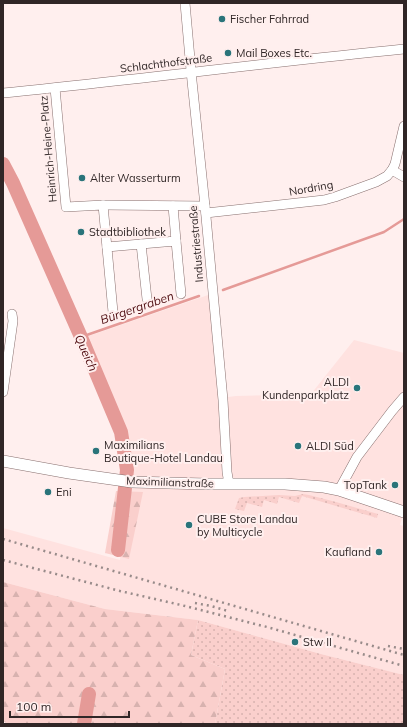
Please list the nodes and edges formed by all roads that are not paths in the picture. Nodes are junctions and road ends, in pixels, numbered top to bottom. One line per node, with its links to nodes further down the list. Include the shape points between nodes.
1 (185, 3): 3 (street, Industriestraße)
2 (404, 49): 3 (street, Schlachthofstraße)
3 (191, 72): 4 (street, Schlachthofstraße); 11 (street, Industriestraße)
4 (55, 88): 5 (street, Schlachthofstraße); 9 (street, Heinrich-Heine-Platz, via 66,207)
5 (3, 93)
6 (404, 126): 7 (street)
7 (392, 170): 8 (street); 11 (street, Nordring, via 376,182 329,199)
8 (404, 177)
9 (103, 205): 10 (street, Nordring); 14 (street)
10 (173, 206): 11 (street, Nordring); 12 (street)
11 (205, 210): 22 (street, Industriestraße)
12 (176, 241): 13 (street); 15 (street)
13 (141, 244): 14 (street); 16 (street)
14 (107, 247): 17 (street)
15 (181, 294)
16 (147, 299)
17 (113, 312)
18 (12, 314): 19 (street)
19 (3, 392)
20 (404, 397): 23 (street, via 357,457)
21 (3, 461): 22 (street, Maximilianstraße, via 115,480)
22 (229, 484): 23 (street, Maximilianstraße, via 311,486)
23 (339, 490): 24 (street, Maximilianstraße)
24 (404, 512)

